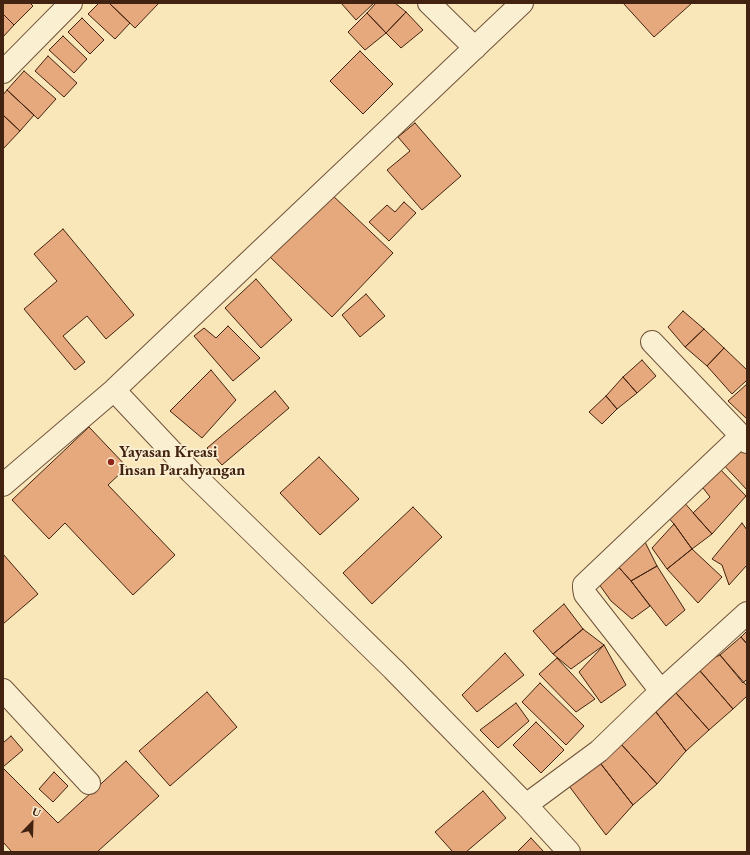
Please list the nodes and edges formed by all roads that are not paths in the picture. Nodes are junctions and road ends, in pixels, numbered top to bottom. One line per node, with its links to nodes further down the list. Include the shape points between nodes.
1 (72, 3): 5 (street)
2 (428, 3): 4 (street)
3 (522, 3): 4 (street)
4 (475, 48): 7 (street)
5 (3, 72)
6 (652, 342): 8 (street)
7 (114, 390): 9 (street); 14 (street, via 191,472 393,669)
8 (744, 439): 12 (street, via 584,585 585,594)
9 (3, 485)
10 (747, 613): 12 (street)
11 (3, 690): 13 (street)
12 (662, 691): 14 (street, via 599,750)
13 (89, 783)
14 (526, 805): 15 (street)
15 (569, 852)

